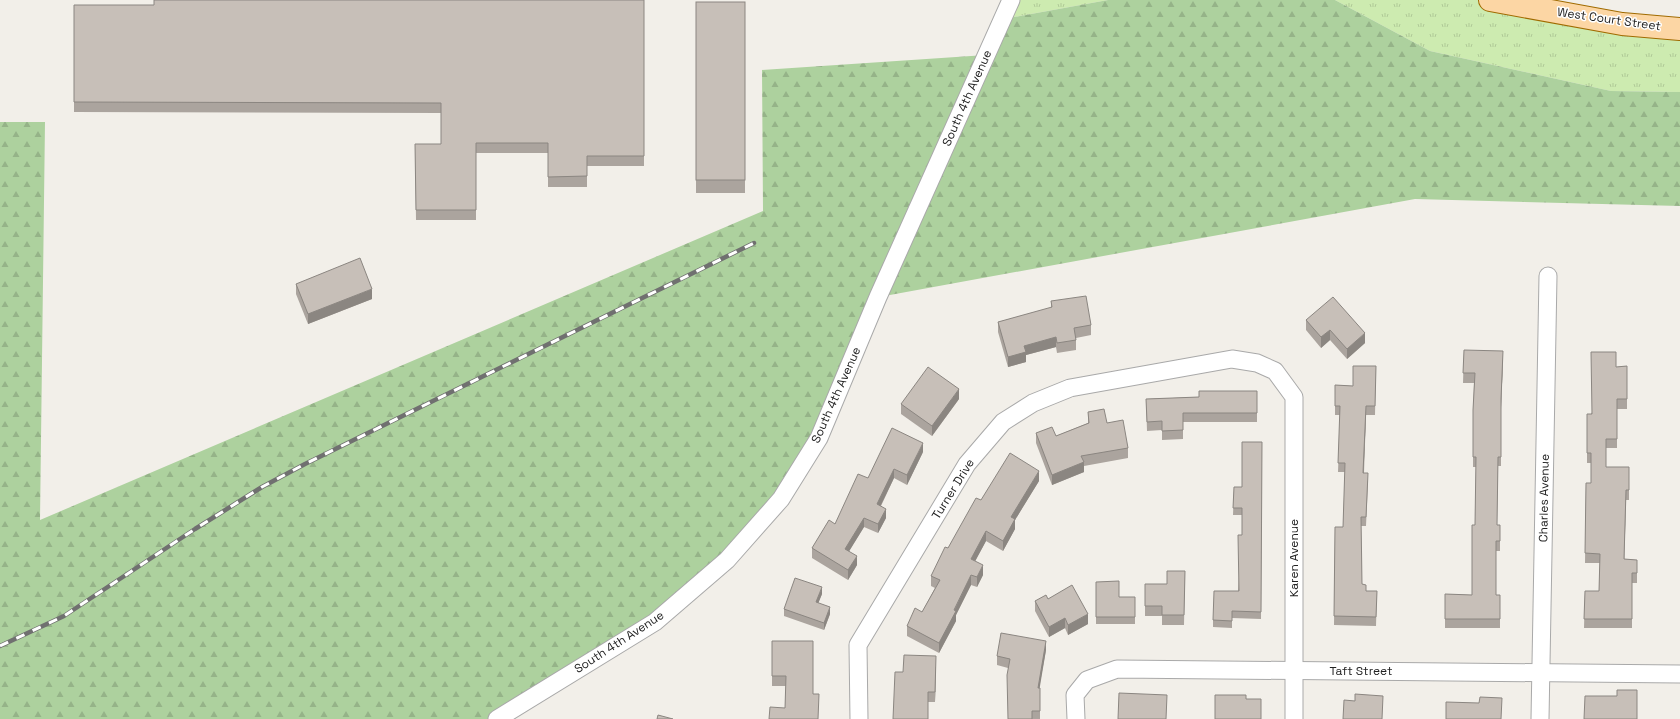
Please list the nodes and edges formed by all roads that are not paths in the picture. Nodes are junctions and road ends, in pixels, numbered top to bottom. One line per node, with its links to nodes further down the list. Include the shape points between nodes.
1 (1011, 0): 9 (street, South 4th Avenue, via 878,297 819,438 781,498 727,560 655,622)
2 (1490, 0): 3 (main road, West Court Street, via 1622,24)
3 (1680, 29)
4 (1548, 276): 7 (street, Charles Avenue)
5 (1294, 397): 6 (street, Karen Avenue); 10 (street, Turner Drive, via 1275,371 1257,363 1232,359 1070,388 1033,403 1004,422 967,464 858,645)
6 (1294, 670): 7 (street, Taft Street); 11 (street, Taft Street, via 1117,669 1087,680 1075,695); 12 (street, Karen Avenue)
7 (1540, 672): 8 (street, Taft Street); 13 (street, Charles Avenue)
8 (1680, 674)
9 (497, 719)
10 (859, 719)
11 (1076, 719)
12 (1294, 719)
13 (1540, 719)

